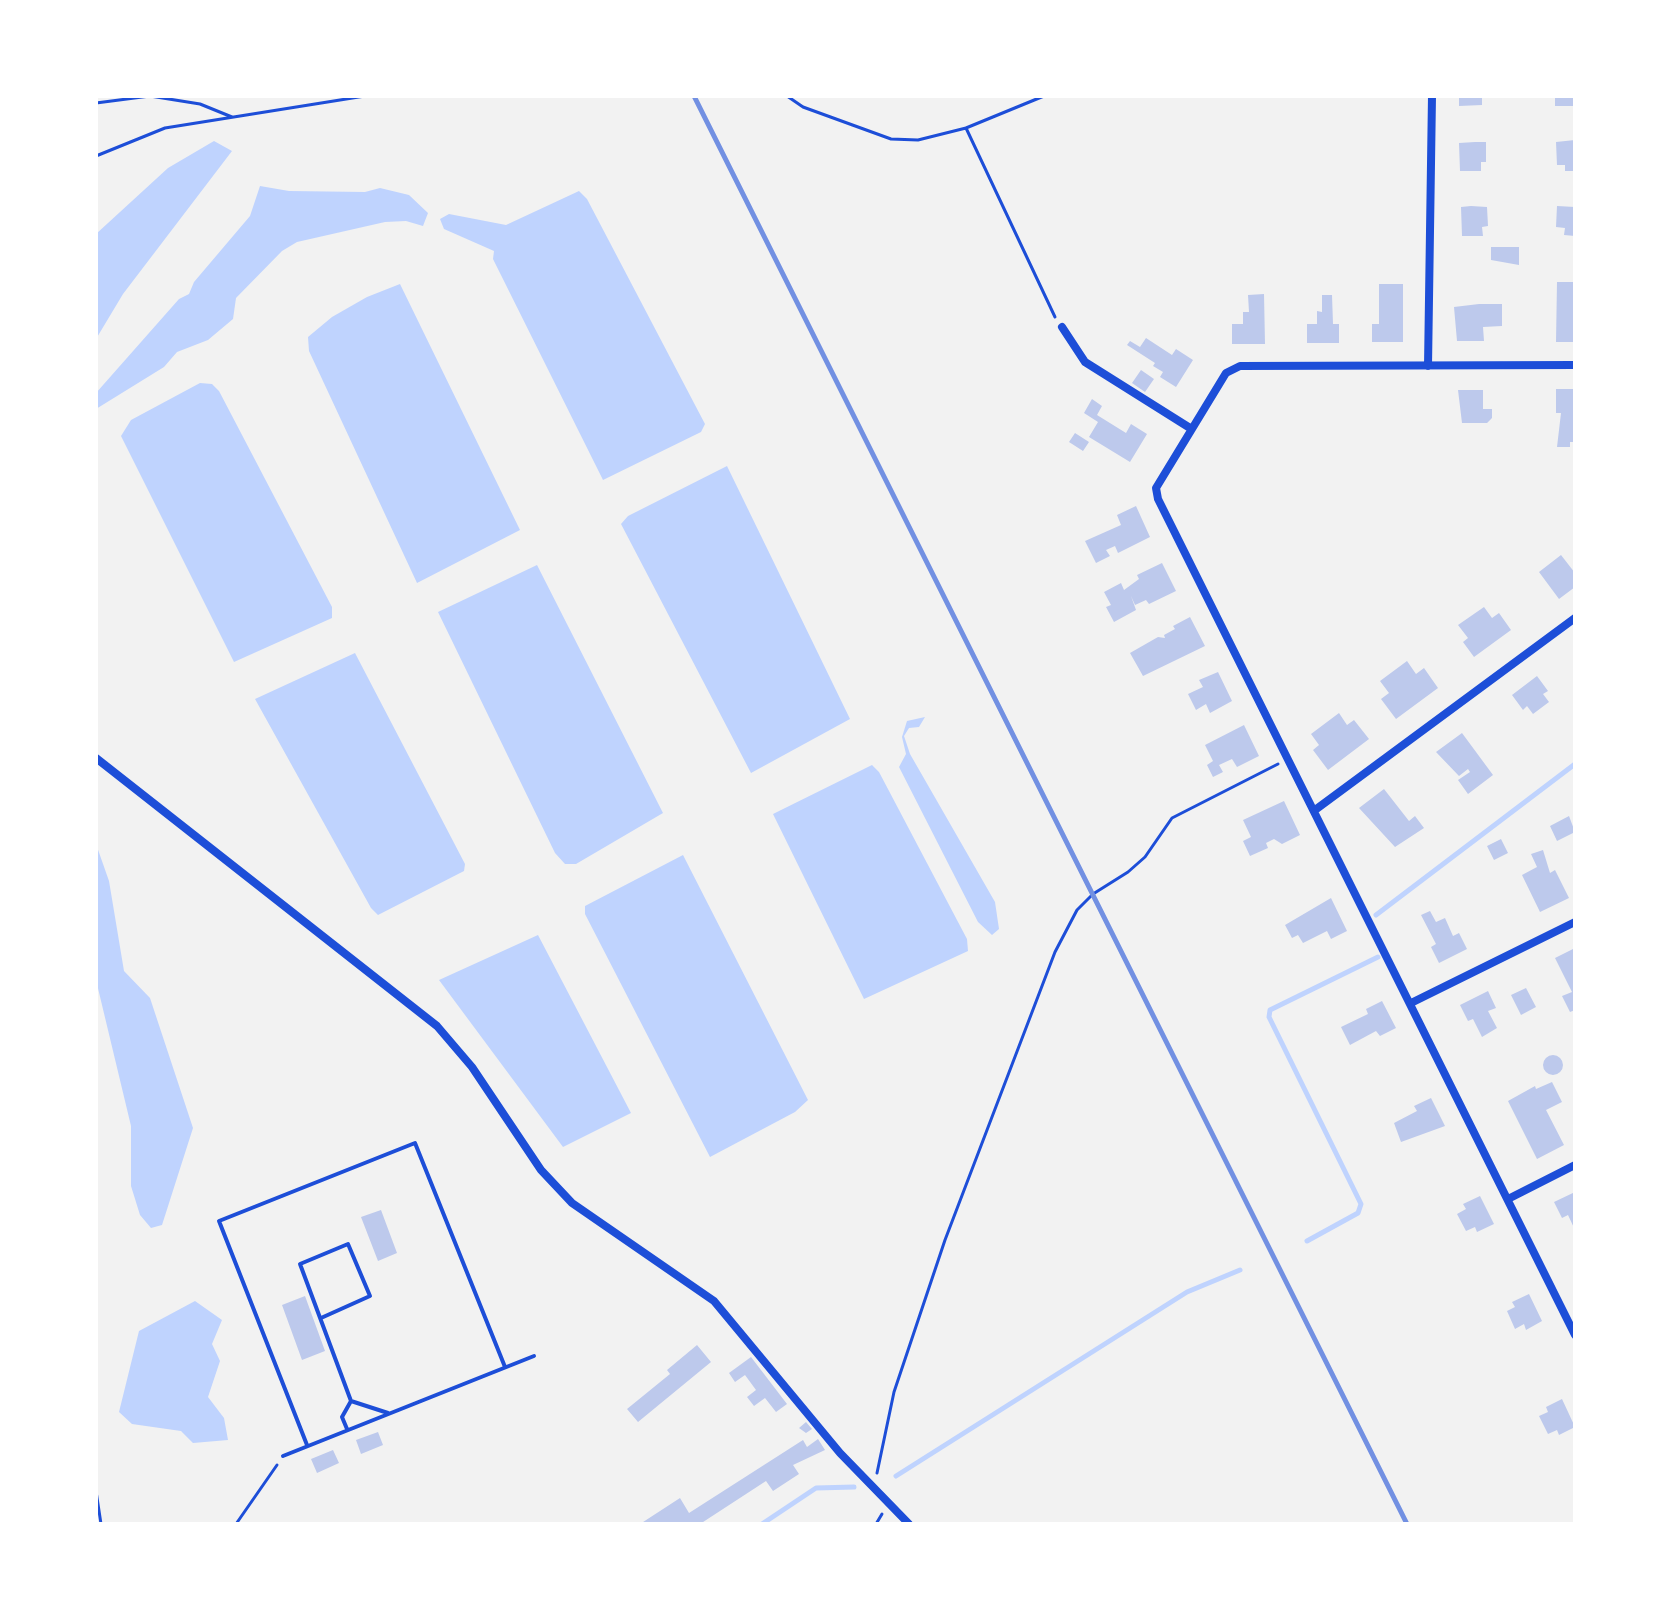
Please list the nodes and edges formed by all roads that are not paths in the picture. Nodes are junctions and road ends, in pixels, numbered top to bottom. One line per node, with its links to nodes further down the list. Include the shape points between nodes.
1 (1432, 96): 4 (street)
2 (1062, 327): 5 (street, via 1085,362)
3 (1575, 365): 4 (street)
4 (1428, 366): 5 (street, via 1240,366 1226,373)
5 (1190, 428): 8 (street, via 1156,488 1158,499)
6 (1575, 618): 8 (street)
7 (96, 758): 22 (street, via 437,1026 472,1067 541,1170 572,1203 714,1301)
8 (1315, 810): 10 (street)
9 (1575, 922): 10 (street)
10 (1411, 1003): 12 (street)
11 (1575, 1165): 12 (street)
12 (1510, 1198): 14 (street)
13 (321, 1318): 13 (lane, via 300,1264 348,1244 370,1296); 17 (lane)
14 (1575, 1335)
15 (534, 1356): 16 (lane)
16 (505, 1367): 18 (lane); 20 (lane, via 415,1143 219,1221)
17 (351, 1401): 18 (lane); 19 (lane, via 342,1417)
18 (388, 1413): 19 (lane)
19 (347, 1429): 20 (lane)
20 (307, 1445): 21 (lane)
21 (283, 1456)
22 (909, 1524)

